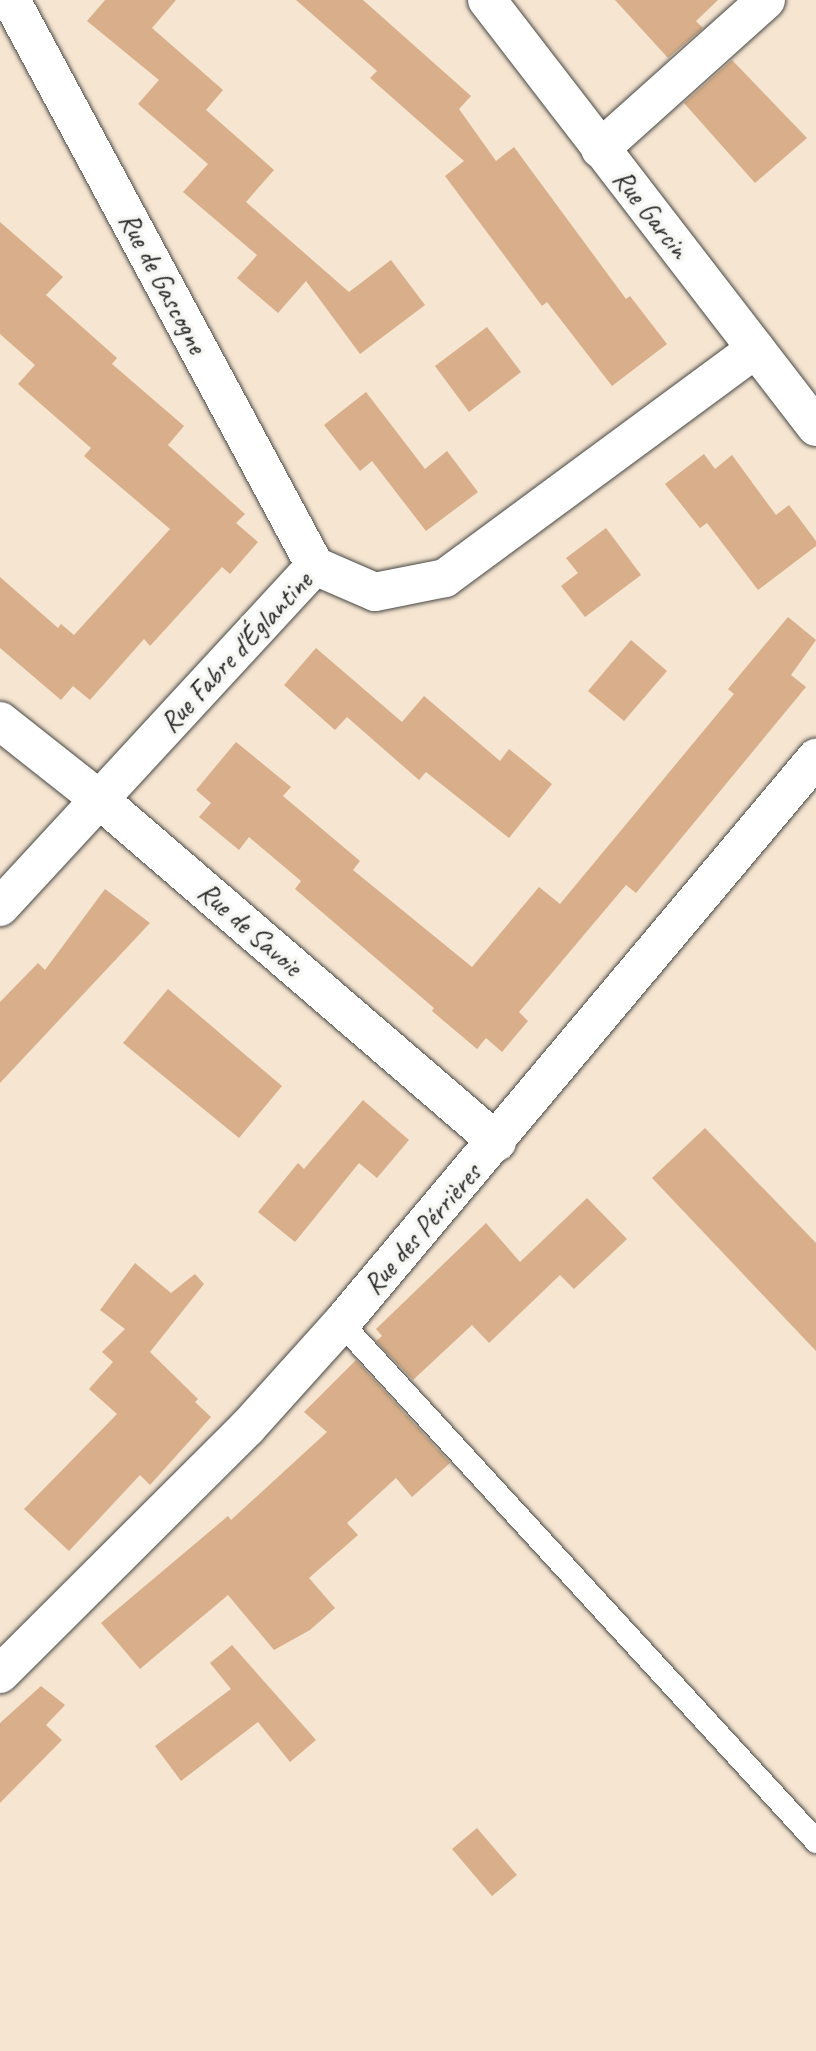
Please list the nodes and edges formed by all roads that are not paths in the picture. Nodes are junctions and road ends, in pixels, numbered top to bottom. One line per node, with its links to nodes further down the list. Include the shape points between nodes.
1 (11, 0): 7 (street, Rue de Gascogne)
2 (487, 0): 4 (street, Rue Garcin)
3 (766, 0): 4 (street)
4 (600, 149): 5 (street, Rue Garcin)
5 (757, 349): 6 (street, Rue Garcin); 7 (street, Rue Fabre d'Églantine, via 445,578 374,592)
6 (816, 427)
7 (315, 566): 10 (street, Rue Fabre d'Églantine)
8 (0, 721): 10 (street, Rue de Savoie)
9 (816, 758): 12 (street, Rue des Pérrières)
10 (100, 800): 11 (street, Rue Fabre d'Églantine); 12 (street, Rue de Savoie)
11 (0, 907)
12 (497, 1142): 13 (street, Rue des Pérrières)
13 (341, 1323): 14 (street, Rue des Pérrières, via 247,1428); 15 (lane)
14 (0, 1674)
15 (816, 1841)

